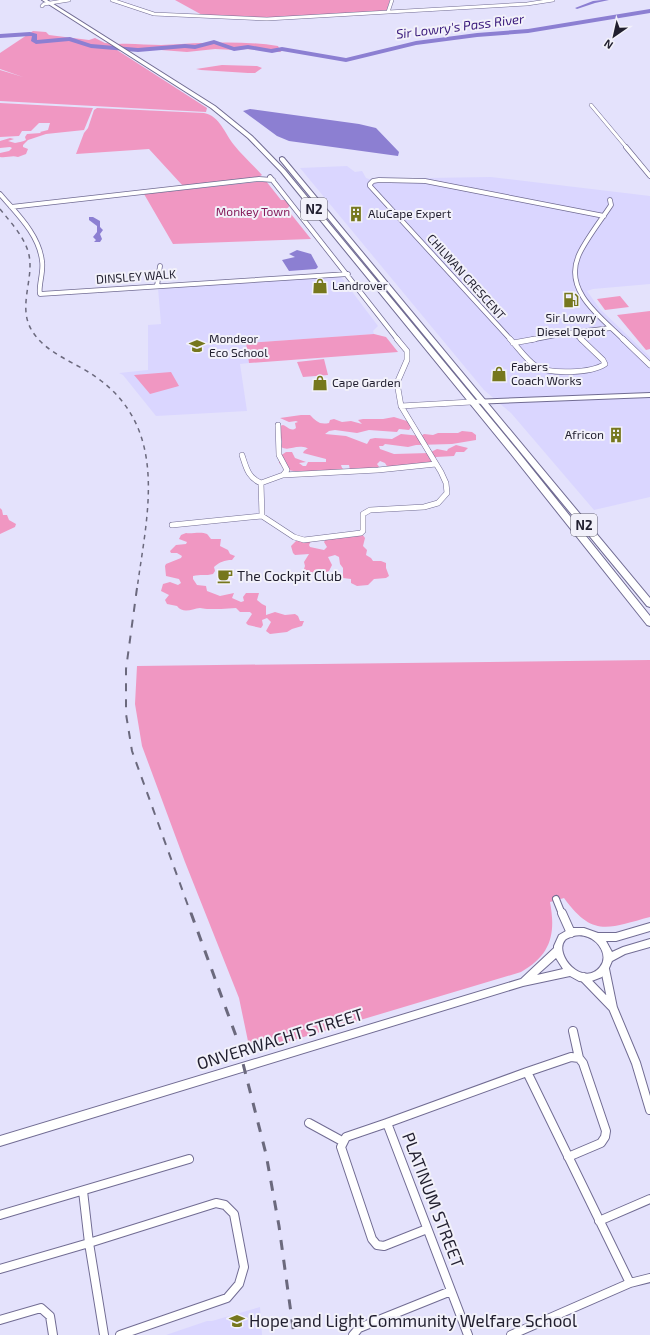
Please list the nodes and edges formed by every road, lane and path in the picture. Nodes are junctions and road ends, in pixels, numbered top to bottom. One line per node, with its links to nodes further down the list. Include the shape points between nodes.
1 (44, 0): 6 (highway, N2)
2 (69, 0): 6 (street)
3 (112, 0): 8 (street, via 148,13 246,18 273,19)
4 (392, 0): 8 (street)
5 (553, 0): 8 (street, via 527,4)
6 (52, 2): 7 (street); 10 (highway, N2, via 217,103); 26 (highway, N2, via 242,129 283,171)
7 (42, 6)
8 (388, 12)
9 (591, 105): 12 (street)
10 (263, 140)
11 (278, 156): 25 (highway, N2)
12 (650, 176)
13 (0, 194): 15 (street, DINSLEY WALK)
14 (610, 200): 16 (street, via 611,205)
15 (11, 207): 18 (street, via 272,178); 19 (street, DINSLEY WALK, via 28,228 42,252 40,294)
16 (604, 216): 20 (street, via 578,256 574,266 574,277 582,297); 22 (street, CHILWAN CRESCENT, via 422,181 379,180 370,183)
17 (160, 266): 19 (street)
18 (348, 274): 19 (street, DINSLEY WALK); 27 (street, via 407,350 408,359 397,383)
19 (157, 286)
20 (611, 328): 21 (street); 23 (street)
21 (575, 333): 22 (street); 22 (street, CHILWAN CRESCENT, via 603,360 605,364 602,368 565,371 542,369 529,361)
22 (513, 343)
23 (650, 365)
24 (650, 395): 25 (main road)
25 (483, 401): 26 (main road); 35 (highway, N2)
26 (471, 402): 27 (street); 36 (highway, N2)
27 (401, 406): 30 (street)
28 (278, 426): 31 (street, via 279,455 287,470)
29 (242, 455): 32 (street, via 249,476 255,482)
30 (436, 464): 31 (street); 33 (street, via 446,483 447,493 444,498 438,503 424,507 368,510 363,514 361,534 304,540 294,537)
31 (283, 475): 32 (street)
32 (261, 483): 33 (street)
33 (262, 516): 34 (street)
34 (172, 525)
35 (650, 604)
36 (650, 623)
37 (556, 900): 39 (street)
38 (650, 927): 40 (street, via 616,937)
39 (571, 932): 40 (street, via 584,932); 42 (street, via 561,939)
40 (597, 937): 43 (street, via 605,946)
41 (650, 943): 43 (street)
42 (558, 950): 45 (street, via 560,962); 47 (street)
43 (609, 958): 44 (street)
44 (605, 969): 46 (street, via 596,976); 48 (street)
45 (570, 972): 46 (street); 47 (street, ONVERWACHT STREET)
46 (582, 977): 48 (street)
47 (522, 982): 55 (street, ONVERWACHT STREET)
48 (613, 1008): 52 (street, via 636,1063)
49 (573, 1031): 50 (street)
50 (578, 1058): 51 (street, PLATINUM STREET, via 571,1057); 57 (street, via 583,1063 606,1131 601,1143)
51 (527, 1072): 54 (street, PLATINUM STREET); 57 (street)
52 (650, 1110)
53 (309, 1122): 56 (street)
54 (387, 1124): 56 (street, via 346,1137); 63 (street, PLATINUM STREET)
55 (0, 1141)
56 (342, 1142): 63 (street, via 341,1150 374,1242 384,1246)
57 (568, 1157): 62 (street)
58 (189, 1159): 59 (street)
59 (83, 1191): 61 (street); 64 (street)
60 (650, 1199): 62 (street)
61 (0, 1215)
62 (599, 1221): 67 (street)
63 (427, 1229): 68 (street, PLATINUM STREET)
64 (89, 1243): 65 (street); 71 (street); 72 (street, via 216,1203 225,1205 234,1214 244,1267 240,1284 227,1298)
65 (0, 1269)
66 (650, 1278): 67 (street)
67 (630, 1283): 75 (street)
68 (451, 1291): 73 (street, via 359,1328); 74 (street, PLATINUM STREET)
69 (0, 1320): 70 (street, via 42,1308 50,1316)
70 (53, 1335)
71 (104, 1335)
72 (120, 1335)
73 (353, 1335)
74 (468, 1335)
75 (511, 1335)

